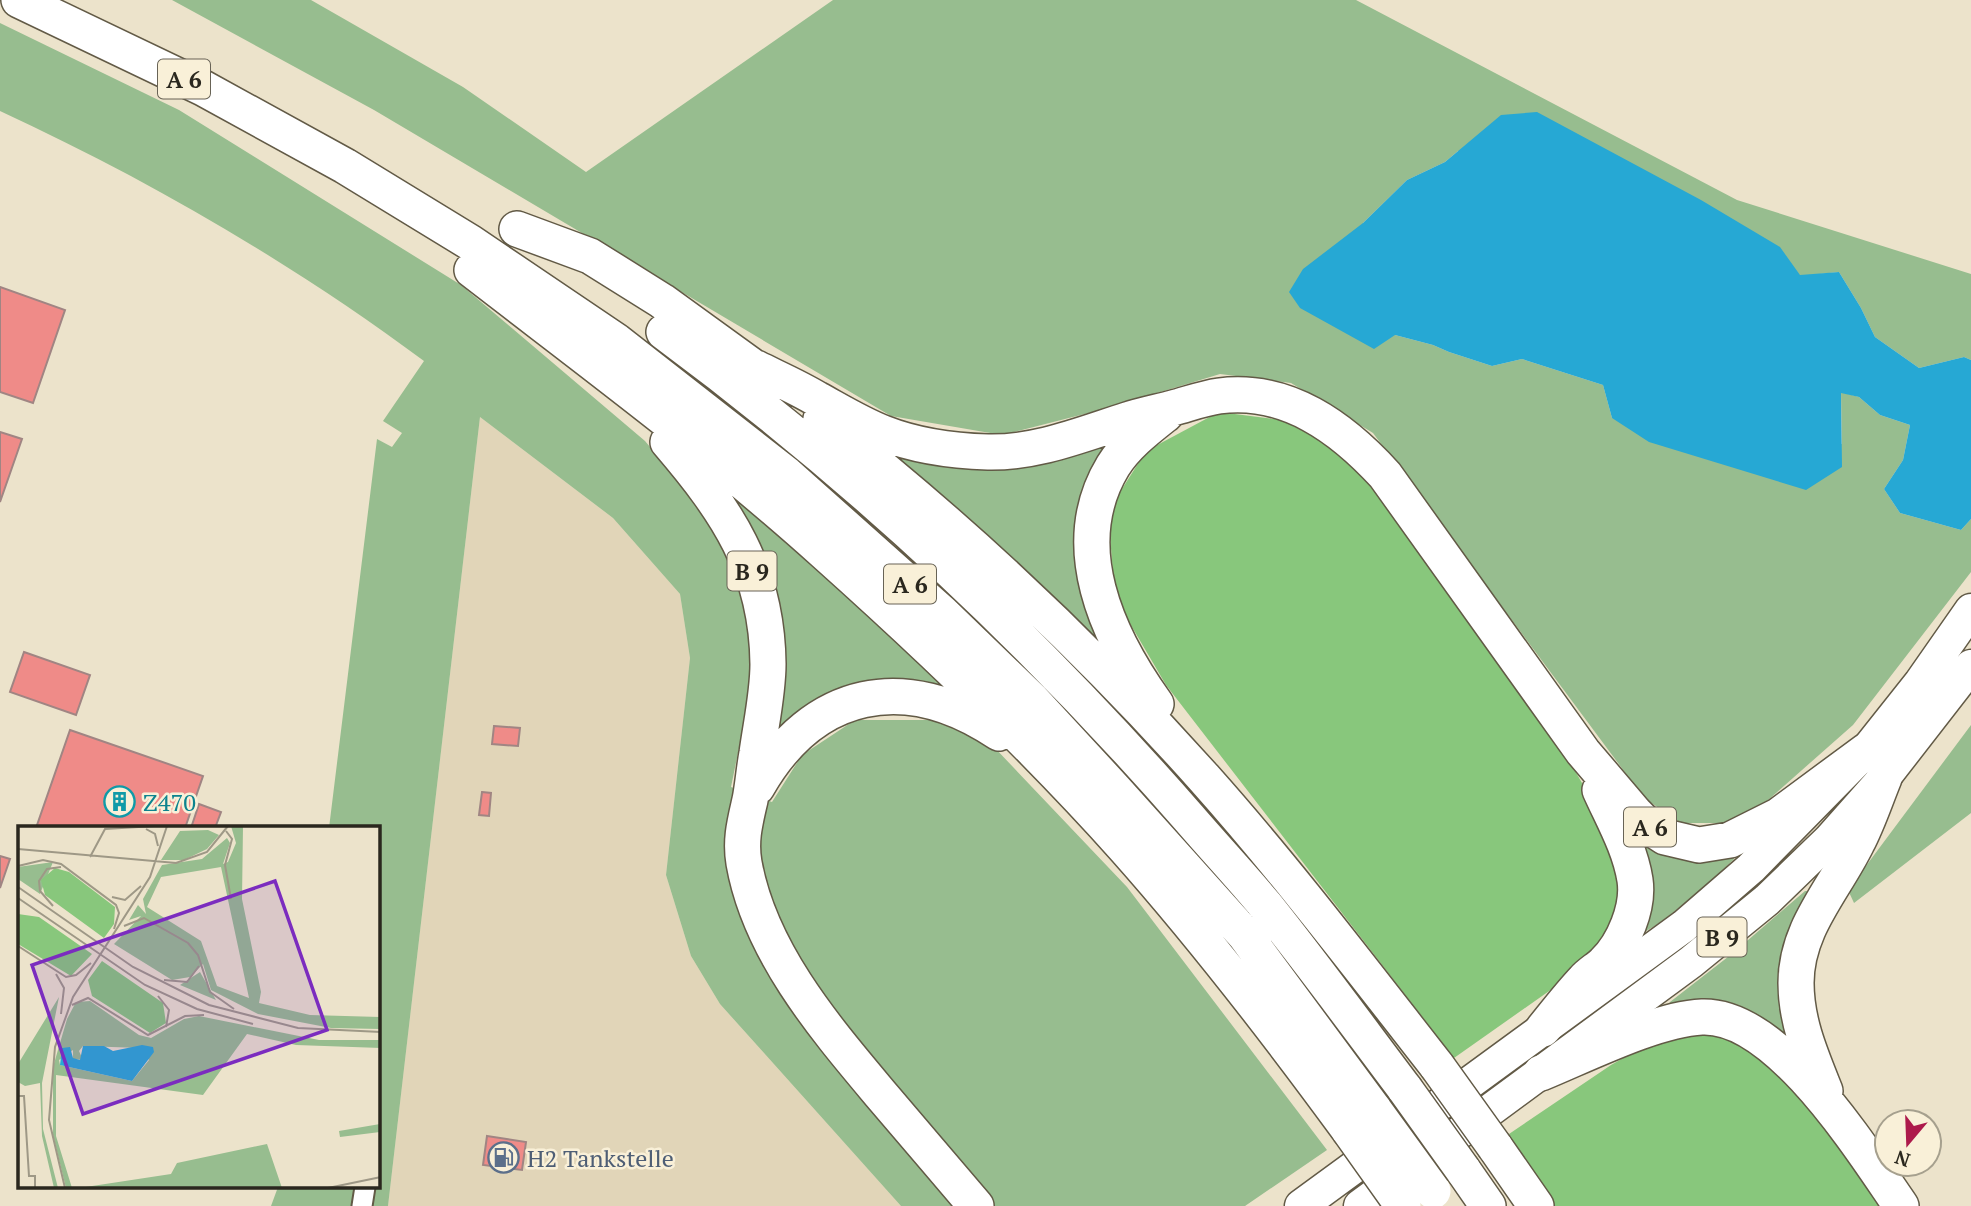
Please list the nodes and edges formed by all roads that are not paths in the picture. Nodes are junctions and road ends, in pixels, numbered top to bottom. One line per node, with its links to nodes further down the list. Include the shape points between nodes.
1 (19, 0): 2 (highway, A 6, via 203,88)
2 (345, 166): 4 (highway, via 383,208 461,261); 16 (highway, A 6, via 471,243 616,341 786,474 942,613 1032,700 1245,935)
3 (755, 368): 5 (highway, via 885,434 958,450 1047,446); 11 (highway, via 959,532 1028,596); 23 (highway, A 6, bridge, via 590,256 517,229 635,310 830,463 914,536 1037,655 1124,743 1265,905)
4 (618, 383): 10 (highway, via 824,552); 12 (highway, B 9, via 701,481 729,520 750,566 763,610 768,664)
5 (1174, 408): 8 (highway, via 1219,396 1247,395 1306,411 1342,433 1406,503); 11 (highway, via 1114,464 1097,500 1092,555 1098,594 1124,654)
6 (1971, 610): 9 (highway, B 9, via 1920,683)
7 (1971, 666): 9 (highway, B 9)
8 (1583, 752): 9 (highway, A 6, via 1648,827 1665,837 1699,845 1730,840); 13 (highway, B 9, via 1623,838 1635,882 1634,904 1606,961 1586,977)
9 (1875, 765): 13 (highway, B 9, via 1694,918); 14 (highway, B 9, via 1829,840 1767,900); 15 (highway, B 9, via 1857,844 1814,914 1798,961 1799,1017)
10 (1051, 768): 12 (highway, via 984,723 949,706 911,696 890,696 851,703 802,729 771,762); 16 (highway)
11 (1203, 777): 24 (highway, bridge, via 1437,1066)
12 (750, 800): 20 (highway, via 742,833 744,862 754,899 790,974 831,1034)
13 (1542, 1030): 21 (highway, B 9)
14 (1541, 1073): 15 (highway, via 1679,1020 1721,1018 1756,1033); 22 (highway, B 9)
15 (1832, 1108): 25 (highway)
16 (1362, 1120): 18 (highway, A 6, bridge)
17 (365, 1188): 19 (street)
18 (1427, 1201)
19 (362, 1206)
20 (976, 1206)
21 (1301, 1206)
22 (1360, 1206)
23 (1489, 1206)
24 (1536, 1206)
25 (1901, 1206)

